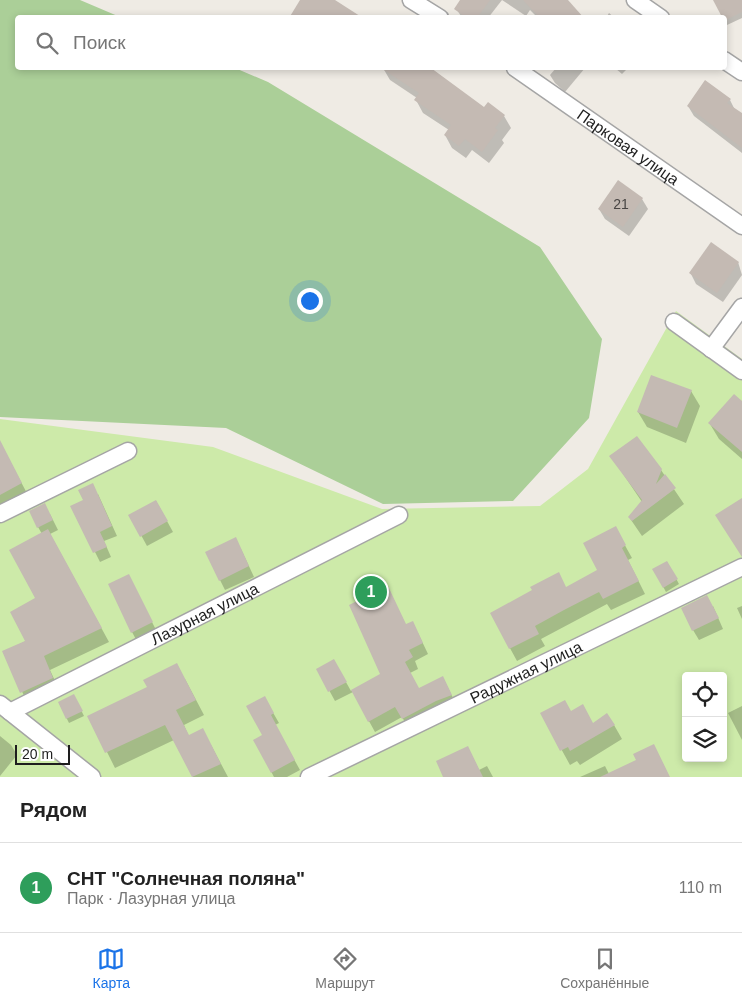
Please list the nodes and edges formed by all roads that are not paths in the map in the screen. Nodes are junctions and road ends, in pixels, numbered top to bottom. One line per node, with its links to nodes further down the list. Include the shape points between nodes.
1 (411, 0): 3 (street)
2 (635, 0): 4 (street)
3 (435, 15)
4 (657, 15)
5 (727, 62): 7 (street)
6 (518, 70): 8 (street, Парковая улица)
7 (742, 72)
8 (742, 226)
9 (742, 307): 11 (street)
10 (674, 322): 11 (street)
11 (711, 349): 12 (street)
12 (742, 371)
13 (128, 451): 14 (street)
14 (0, 514)
15 (399, 515): 17 (street, Лазурная улица)
16 (742, 567): 19 (street, Радужная улица)
17 (5, 708): 18 (street)
18 (92, 777)
19 (309, 777)

